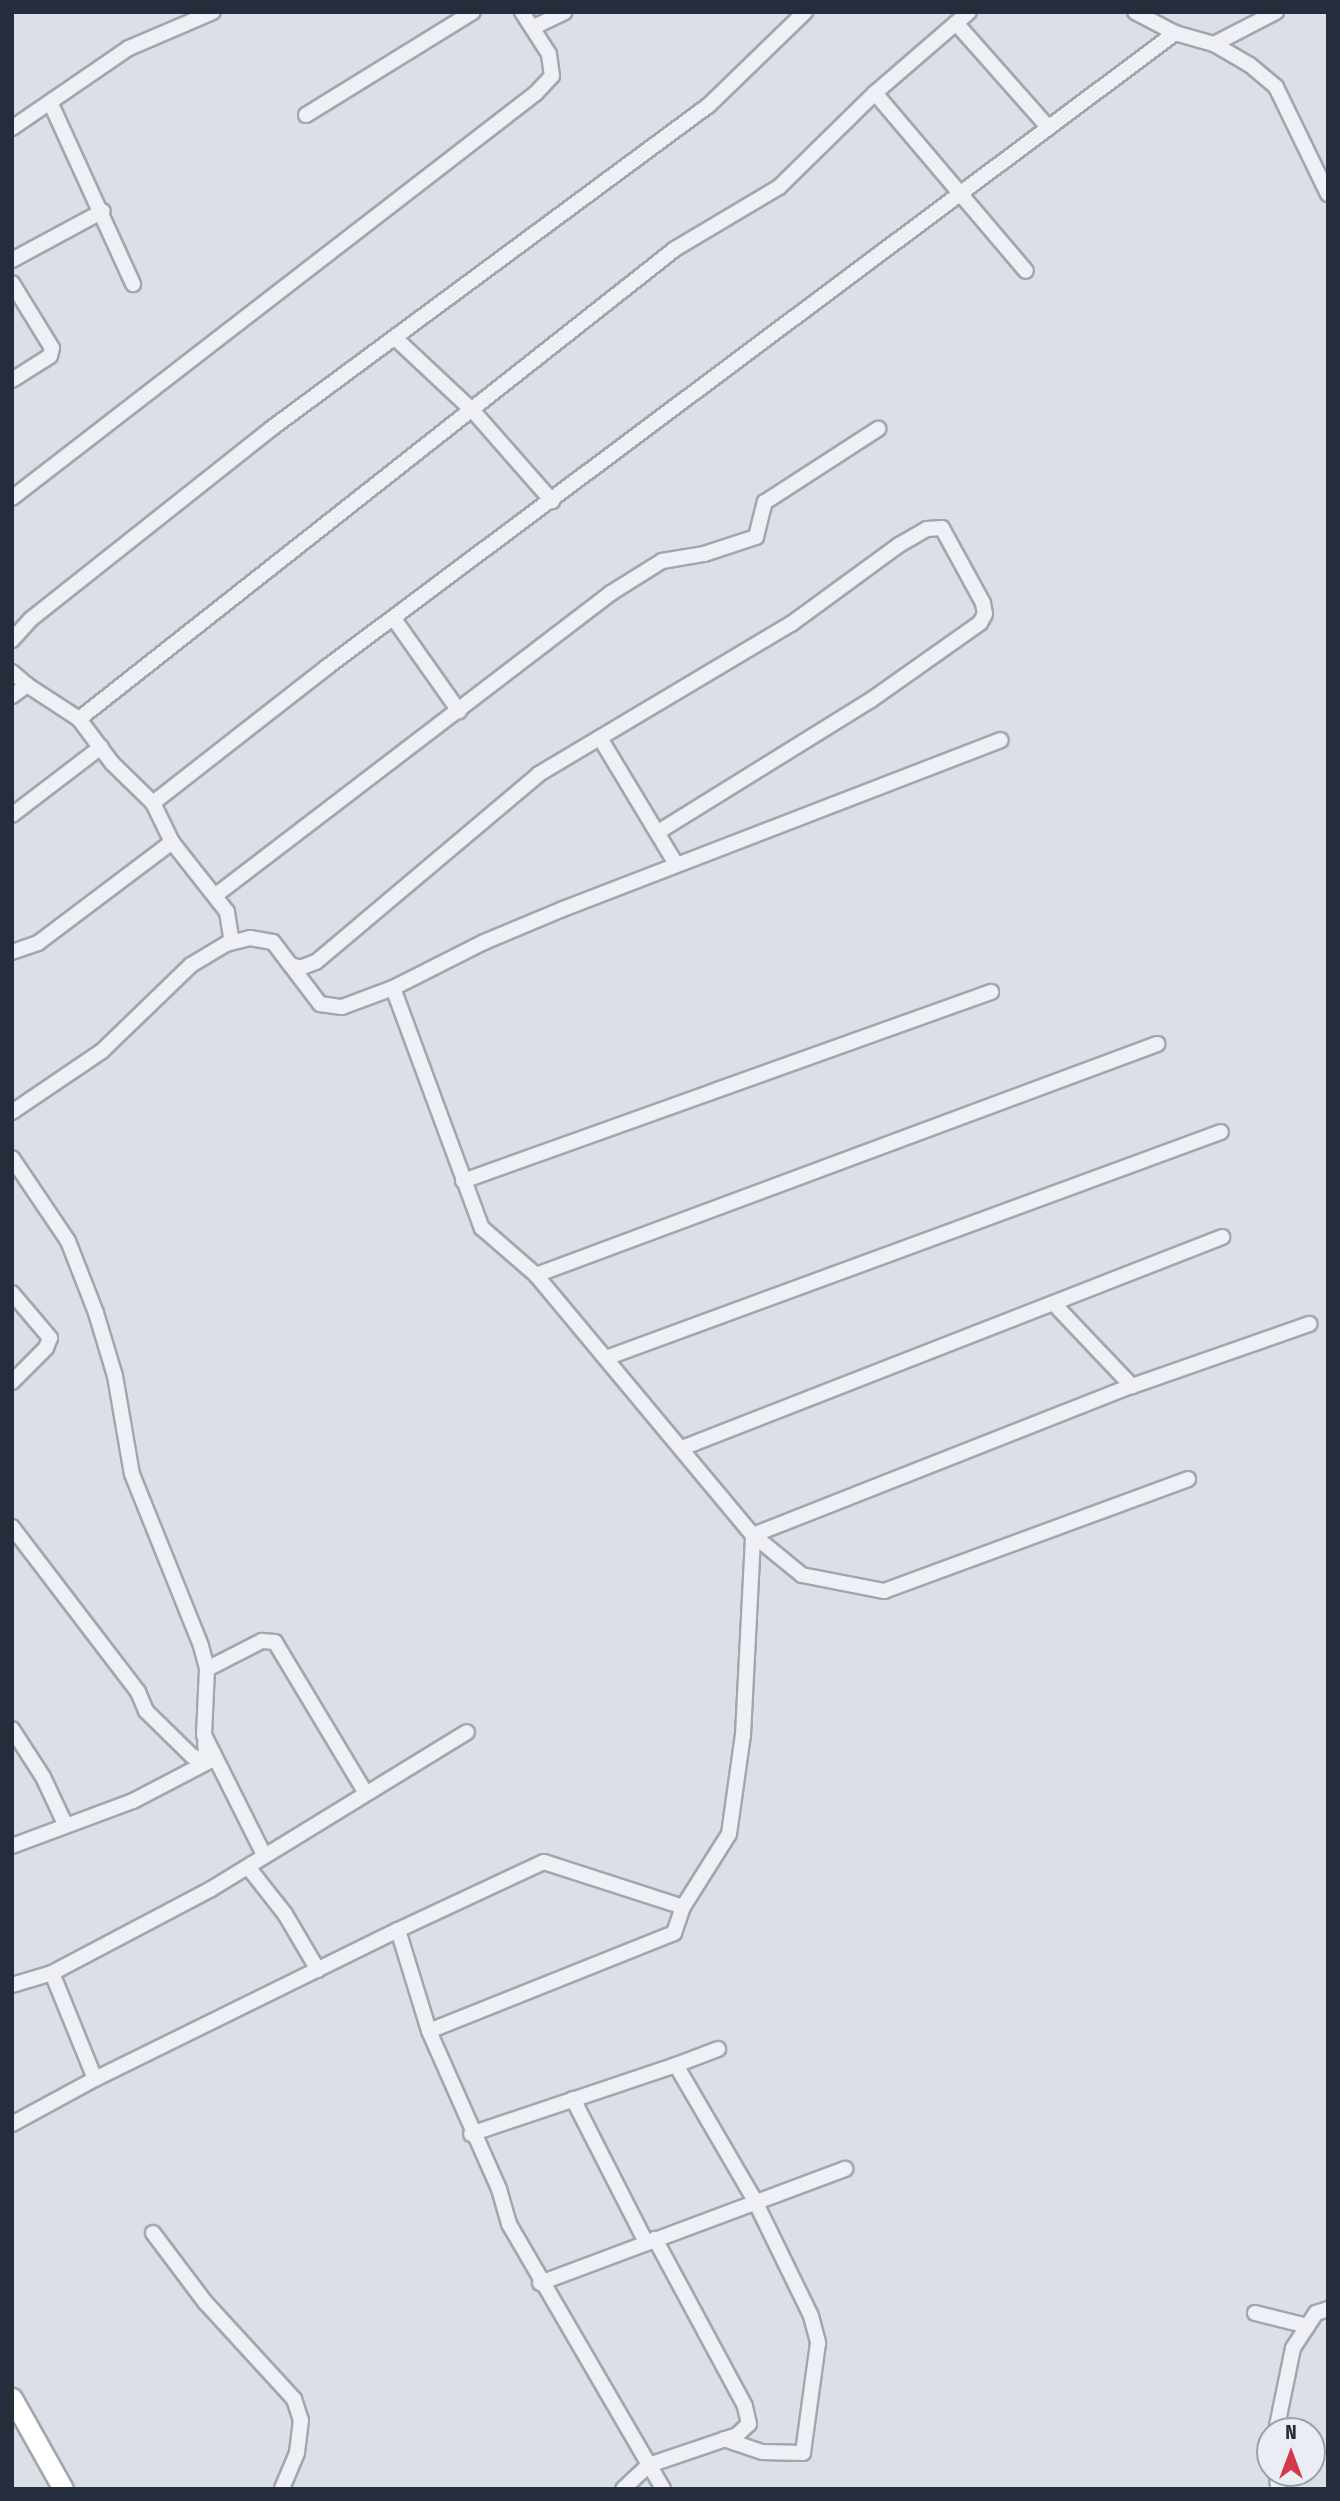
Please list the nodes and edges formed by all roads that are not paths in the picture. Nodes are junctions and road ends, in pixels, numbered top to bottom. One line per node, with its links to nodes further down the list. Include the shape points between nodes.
1 (213, 12): 14 (street, via 129,48)
2 (473, 12): 15 (street)
3 (522, 12): 10 (street)
4 (565, 12): 10 (street)
5 (805, 12): 25 (street, via 709,105)
6 (969, 12): 9 (street)
7 (1135, 12): 11 (street)
8 (1276, 12): 12 (street)
9 (956, 23): 13 (street); 17 (street)
10 (534, 27): 29 (street, via 549,54 552,76 536,93)
11 (1175, 33): 12 (street); 17 (street)
12 (1214, 44): 18 (street, via 1251,65 1276,87)
13 (875, 93): 19 (street); 27 (street, via 779,187 675,249)
14 (51, 104): 16 (street); 20 (street)
15 (306, 115)
16 (12, 128)
17 (1049, 128): 19 (street)
18 (1328, 194)
19 (962, 196): 22 (street); 30 (street, via 750,349)
20 (103, 211): 21 (street); 24 (street)
21 (12, 260)
22 (1026, 271)
23 (12, 283): 26 (street, via 52,348 50,356)
24 (133, 284)
25 (395, 338): 27 (street); 32 (street, via 75,583)
26 (12, 380)
27 (473, 411): 30 (street); 37 (street)
28 (878, 429): 36 (street, via 765,502 756,537 652,566 552,635)
29 (12, 498)
30 (552, 501): 31 (street)
31 (394, 619): 36 (street); 41 (street)
32 (12, 640)
33 (12, 673): 34 (street)
34 (27, 685): 35 (street); 37 (street)
35 (12, 696)
36 (459, 711): 46 (street)
37 (79, 719): 40 (street)
38 (600, 738): 43 (street); 43 (street, via 810,612 859,572 918,534 938,526 948,537 983,603 985,614 980,623 872,700); 49 (street, via 498,805 316,962 300,968)
39 (1000, 740): 45 (street)
40 (101, 747): 41 (street); 42 (street)
41 (153, 803): 44 (street)
42 (12, 816)
43 (660, 831): 45 (street)
44 (172, 842): 46 (street); 48 (street, via 38,943)
45 (676, 864): 50 (street, via 484,942)
46 (216, 895): 47 (street, via 227,912)
47 (232, 942): 49 (street, via 250,938 273,942); 53 (street, via 191,965 102,1051)
48 (12, 952)
49 (291, 965): 50 (street, via 313,997 330,1006 342,1007)
50 (393, 988): 57 (street, via 429,1074)
51 (991, 992): 57 (street)
52 (1157, 1044): 59 (street)
53 (12, 1112)
54 (1221, 1132): 63 (street)
55 (12, 1158): 56 (street)
56 (18, 1177): 70 (street, via 68,1241 96,1313 115,1376 132,1474)
57 (463, 1181): 59 (street, via 482,1228)
58 (1222, 1237): 61 (street)
59 (536, 1275): 63 (street)
60 (12, 1293): 64 (street, via 50,1338 46,1348)
61 (1055, 1305): 65 (street); 66 (street)
62 (1309, 1324): 65 (street)
63 (606, 1359): 66 (street)
64 (12, 1382)
65 (1132, 1386): 69 (street)
66 (682, 1448): 69 (street)
67 (1188, 1479): 69 (street, via 884,1591 802,1575)
68 (12, 1527): 73 (street, via 138,1692 146,1711 192,1756)
69 (753, 1535): 79 (street, via 743,1735 729,1835)
70 (207, 1669): 73 (street, via 204,1735); 74 (street, via 262,1641 275,1642)
71 (12, 1729): 75 (street, via 44,1777)
72 (467, 1732): 74 (street)
73 (212, 1760): 75 (street, via 134,1801); 77 (street)
74 (365, 1792): 77 (street)
75 (65, 1824): 76 (street)
76 (12, 1846)
77 (264, 1855): 78 (street)
78 (247, 1867): 81 (street, via 285,1914); 82 (street)
79 (683, 1907): 80 (street, via 544,1862); 84 (street, via 674,1933)
80 (398, 1930): 81 (street); 84 (street)
81 (318, 1970): 87 (street)
82 (52, 1973): 83 (street); 87 (street)
83 (12, 1984)
84 (429, 2031): 90 (street)
85 (718, 2049): 86 (street)
86 (676, 2065): 88 (street); 92 (street)
87 (95, 2078): 89 (street)
88 (573, 2099): 90 (street); 94 (street)
89 (12, 2124)
90 (471, 2134): 95 (street)
91 (845, 2169): 92 (street)
92 (755, 2201): 94 (street); 101 (street, via 811,2316 818,2343 810,2410 803,2453 762,2452)
93 (153, 2233): 104 (street, via 213,2312 294,2399 301,2420 298,2453)
94 (651, 2240): 95 (street); 101 (street, via 745,2406 749,2424)
95 (540, 2283): 102 (street)
96 (1328, 2309): 98 (street, via 1316,2313)
97 (1255, 2313): 98 (street)
98 (1307, 2326): 100 (street, via 1286,2371)
99 (12, 2399): 103 (main road)
100 (1278, 2417)
101 (724, 2439): 102 (street)
102 (649, 2465): 105 (street); 106 (street)
103 (63, 2489)
104 (282, 2489)
105 (623, 2489)
106 (663, 2489)

